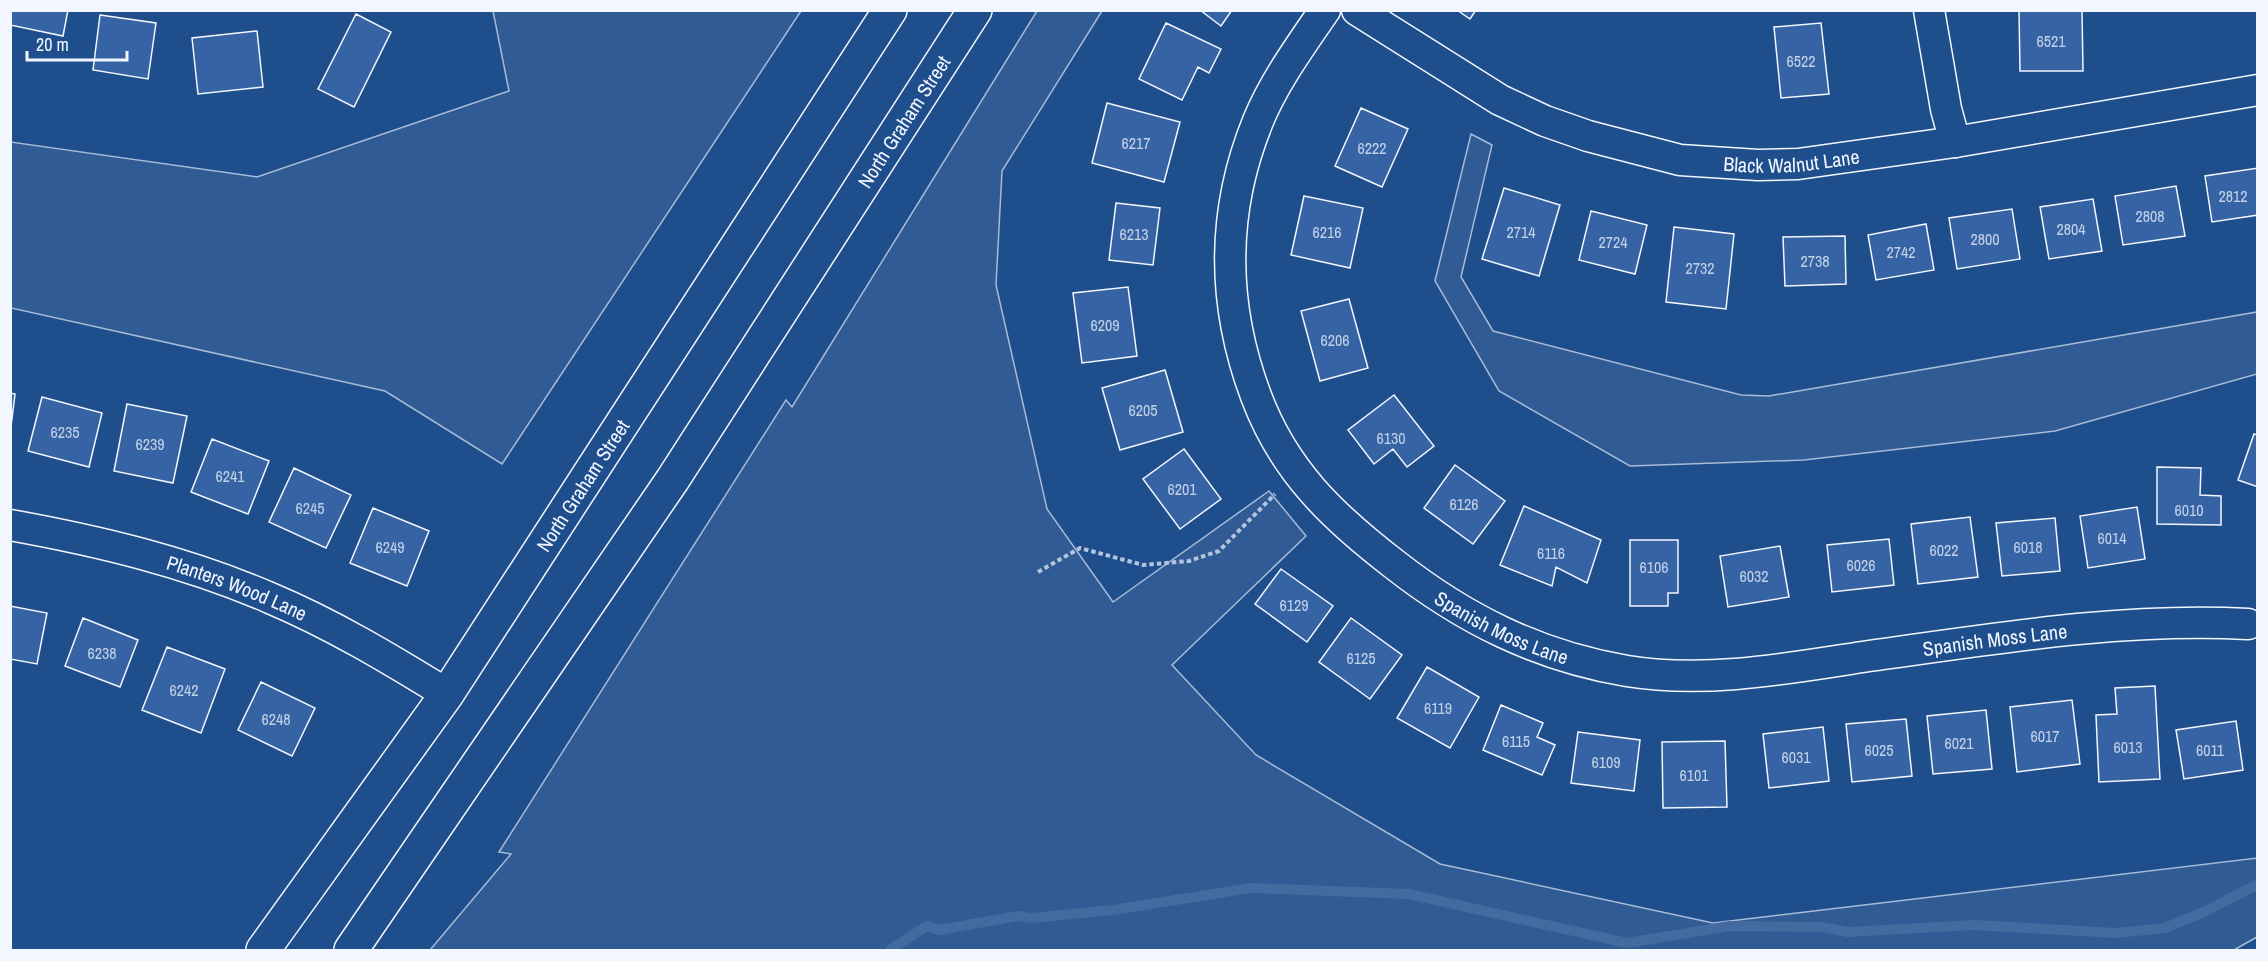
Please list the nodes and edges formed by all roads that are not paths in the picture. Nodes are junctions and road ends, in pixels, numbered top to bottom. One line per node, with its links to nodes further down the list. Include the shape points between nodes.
1 (890, 10): 10 (main road, North Graham Street)
2 (975, 10): 12 (main road, North Graham Street, via 673,479)
3 (1325, 10): 9 (street, Spanish Moss Lane, via 1258,120 1241,174 1231,222 1233,316 1245,368 1261,411 1297,471 1328,509 1436,596 1492,629 1564,657 1629,671 1717,675 2157,622)
4 (1357, 10): 7 (street, Black Walnut Lane, via 1527,113 1588,136 1680,160 1798,164)
5 (1929, 10): 7 (street)
6 (2258, 90): 7 (street, Black Walnut Lane)
7 (1955, 142)
8 (10, 525): 10 (street, Planters Wood Lane, via 93,540 187,567 270,597 358,640)
9 (2248, 624)
10 (447, 694): 11 (main road, North Graham Street)
11 (263, 951)
12 (351, 951)

